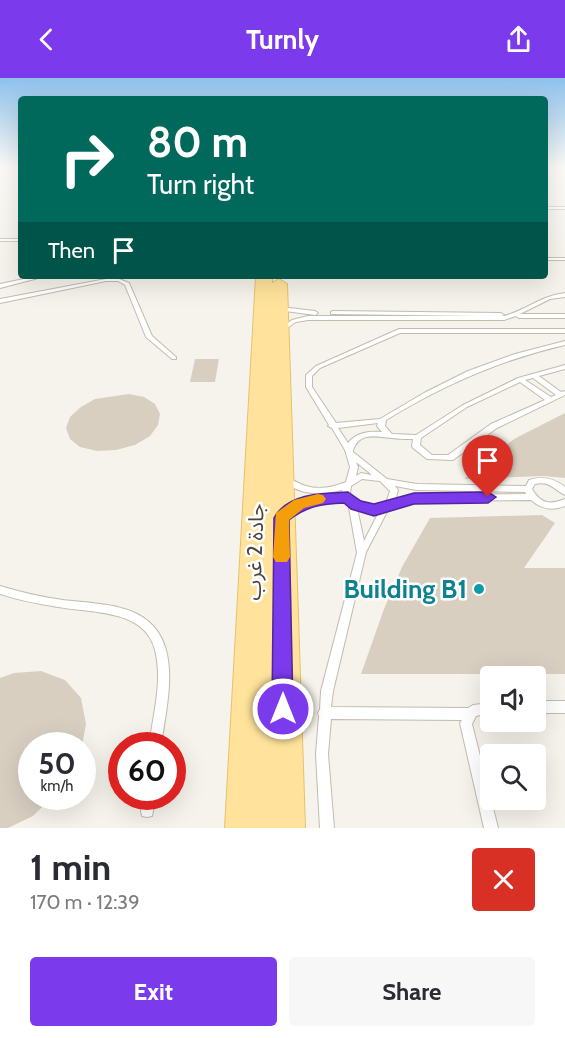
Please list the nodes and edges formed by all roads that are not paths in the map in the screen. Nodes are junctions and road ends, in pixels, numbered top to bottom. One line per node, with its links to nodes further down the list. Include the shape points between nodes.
1 (548, 208): 2 (lane)
2 (565, 208)
3 (0, 240): 4 (lane)
4 (18, 240)
5 (548, 259): 6 (lane)
6 (565, 259)
7 (31, 279): 10 (lane)
8 (264, 279): 50 (main road, جادة 2 غرب)
9 (279, 279): 18 (main road, جادة 2 غرب)
10 (0, 286)
11 (565, 295): 15 (lane, via 539,300)
12 (0, 301): 22 (lane, via 111,279 123,281 149,337)
13 (439, 312): 14 (lane); 15 (lane); 17 (lane)
14 (308, 316): 17 (lane); 18 (lane); 18 (lane)
15 (515, 316): 16 (lane); 17 (lane)
16 (565, 316)
17 (442, 319)
18 (280, 320): 33 (main road, جادة 2 غرب)
19 (557, 331): 20 (lane); 21 (lane); 29 (lane, via 416,330 390,334 309,375 309,387)
20 (565, 331)
21 (564, 344): 28 (lane, via 506,358 461,376)
22 (174, 358)
23 (565, 367): 24 (lane)
24 (533, 375): 25 (lane); 26 (lane)
25 (520, 380): 27 (lane); 31 (lane, via 465,406)
26 (563, 394): 27 (lane)
27 (549, 399): 31 (lane, via 494,426 450,458 423,454 416,446)
28 (381, 421): 29 (lane); 30 (lane)
29 (332, 426): 32 (lane)
30 (390, 436): 31 (lane); 32 (lane, via 378,433 357,437)
31 (417, 437)
32 (349, 451): 34 (lane); 35 (lane, via 354,467)
33 (282, 476): 35 (lane, via 311,491 323,492); 41 (main road, جادة 2 غرب)
34 (385, 480): 35 (lane, via 368,475); 37 (lane, via 410,487); 40 (lane, via 394,495)
35 (349, 483): 38 (lane)
36 (565, 492): 37 (lane, via 553,482 542,480 532,482)
37 (530, 493): 39 (lane, via 548,506); 40 (lane, via 423,498)
38 (350, 500): 40 (lane, via 368,510); 41 (lane, via 311,500); 42 (lane)
39 (565, 502)
40 (388, 506): 42 (lane)
41 (281, 518): 51 (main road, جادة 2 غرب)
42 (362, 552): 47 (lane)
43 (0, 590): 49 (lane, via 32,599 128,612 148,625 161,645 164,672)
44 (546, 707): 45 (lane)
45 (565, 707)
46 (480, 708): 48 (lane)
47 (324, 713): 48 (lane); 52 (lane, via 322,754)
48 (469, 714): 53 (lane, via 466,729)
49 (157, 732)
50 (246, 828)
51 (284, 828)
52 (327, 828)
53 (491, 828)

